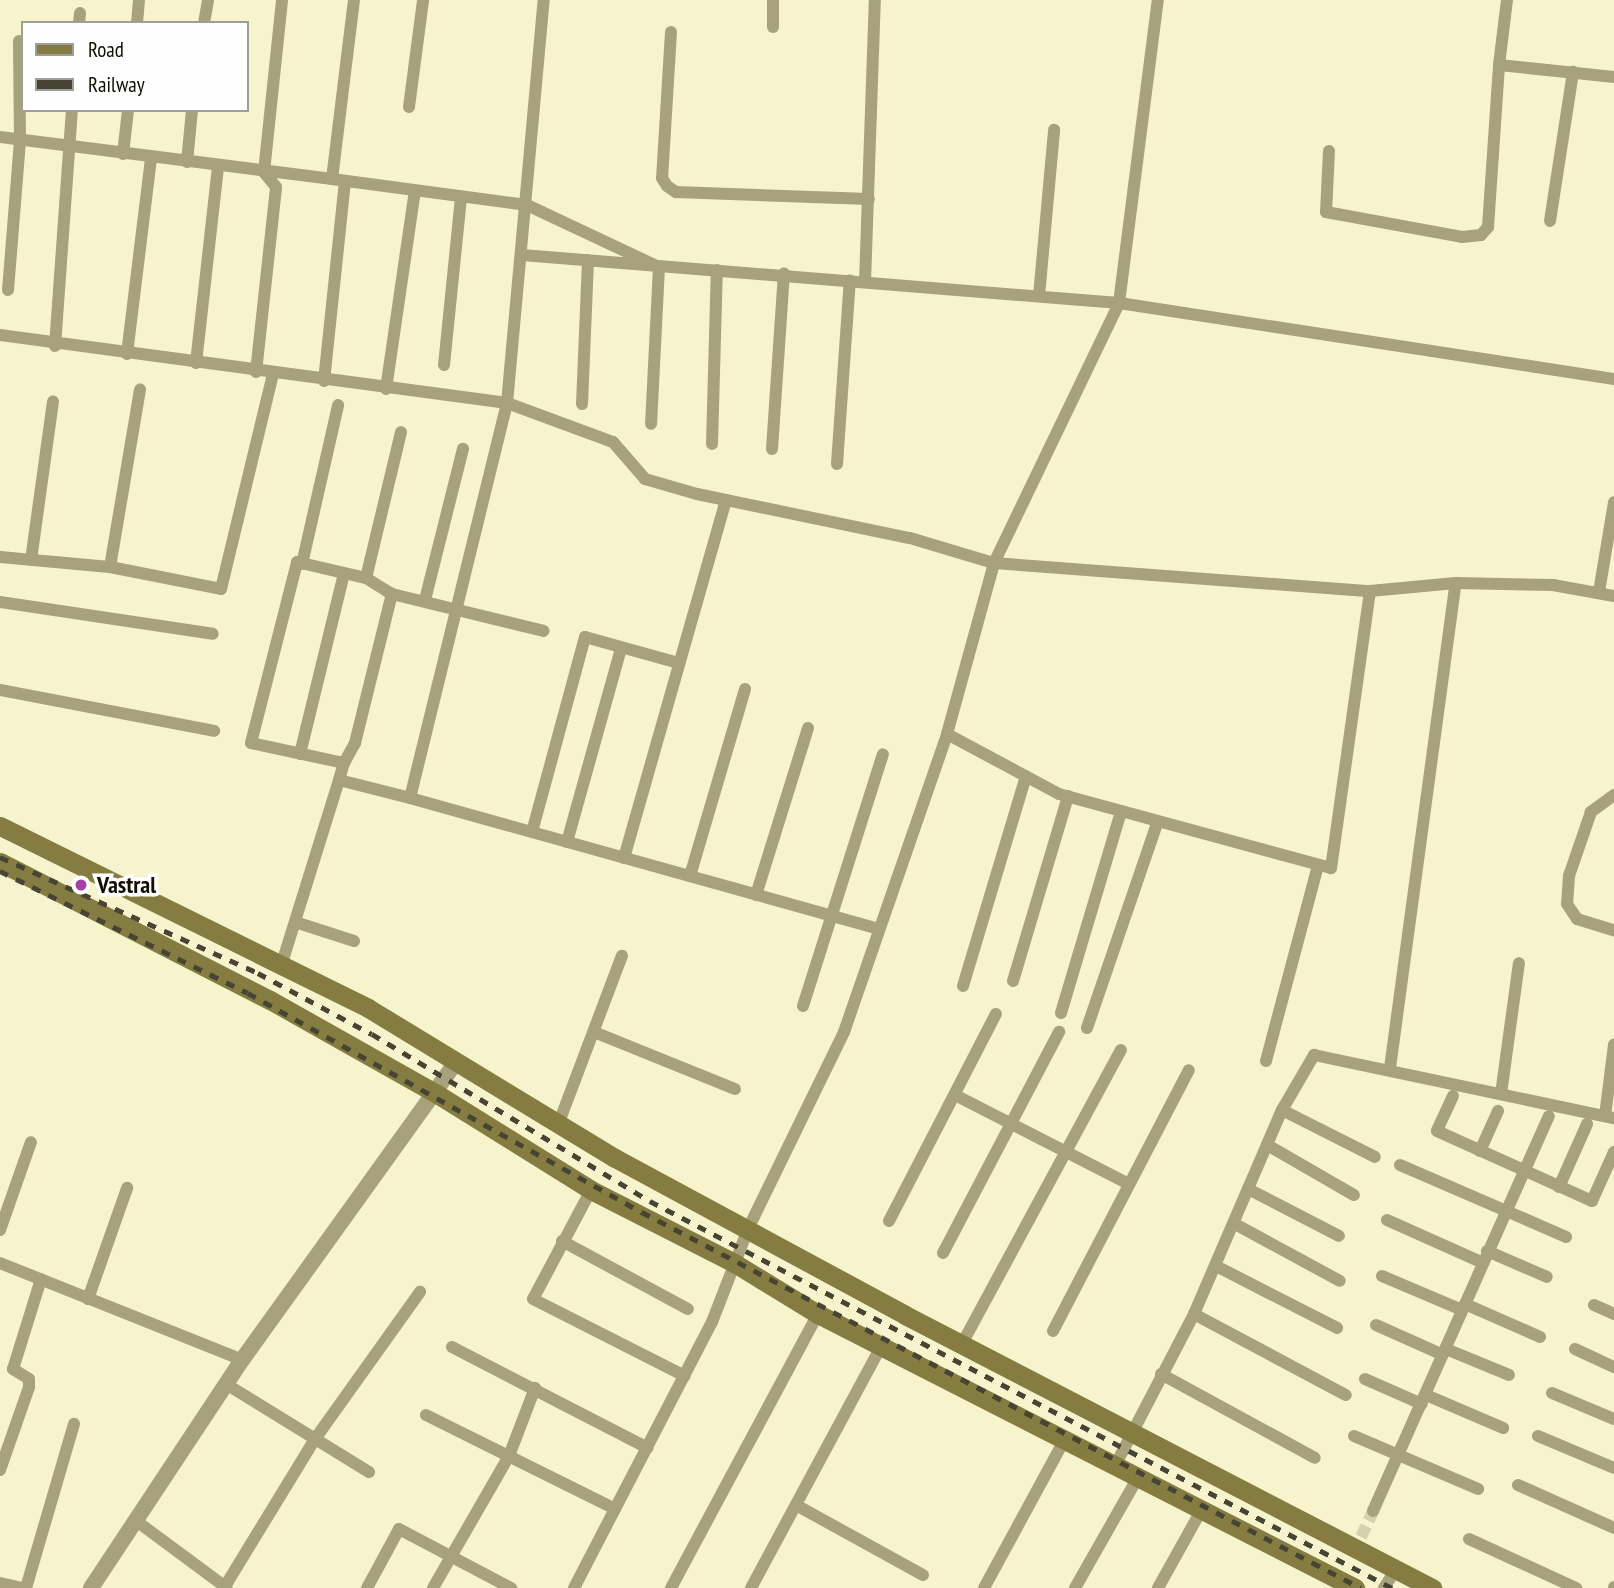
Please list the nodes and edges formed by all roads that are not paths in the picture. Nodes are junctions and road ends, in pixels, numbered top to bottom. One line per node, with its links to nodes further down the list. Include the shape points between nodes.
1 (139, 0): 11 (street)
2 (208, 0): 12 (street)
3 (282, 0): 32 (street)
4 (355, 0): 33 (street)
5 (423, 0): 19 (street)
6 (544, 0): 37 (street)
7 (773, 0): 13 (street)
8 (875, 0): 36 (street)
9 (1158, 0): 48 (street)
10 (1507, 0): 16 (street)
11 (137, 21)
12 (204, 21)
13 (773, 27)
14 (671, 32): 36 (street, via 662,178 667,186 676,192)
15 (19, 41): 25 (street)
16 (1499, 65): 17 (street); 27 (street, via 1488,227 1481,235 1462,237 1326,212)
17 (1573, 72): 18 (street); 38 (street)
18 (1614, 77)
19 (409, 107)
20 (72, 112): 26 (street)
21 (128, 112): 28 (street)
22 (192, 112): 30 (street)
23 (1054, 130): 47 (street)
24 (0, 137): 25 (street)
25 (20, 140): 26 (street); 46 (street)
26 (69, 145): 28 (street); 50 (street)
27 (1329, 151)
28 (124, 154): 29 (street)
29 (151, 158): 30 (street); 51 (street)
30 (187, 162): 31 (street)
31 (218, 166): 32 (street); 52 (street)
32 (264, 172): 33 (street); 55 (street, via 276,187)
33 (339, 180): 34 (street); 58 (street)
34 (415, 191): 35 (street); 59 (street)
35 (460, 197): 37 (street); 53 (street)
36 (869, 199): 45 (street)
37 (527, 205): 39 (street); 41 (street)
38 (1550, 222)
39 (522, 255): 40 (street); 62 (street)
40 (589, 260): 41 (street); 63 (street)
41 (659, 267): 42 (street); 65 (street)
42 (717, 271): 43 (street); 67 (street)
43 (784, 273): 44 (street); 69 (street)
44 (850, 280): 45 (street); 70 (street)
45 (865, 282): 47 (street)
46 (8, 290)
47 (1039, 296): 48 (street)
48 (1119, 303): 57 (street); 75 (street)
49 (0, 335): 50 (street)
50 (55, 346): 51 (street)
51 (127, 354): 52 (street)
52 (196, 363): 55 (street)
53 (444, 365)
54 (1614, 369): 57 (street)
55 (256, 372): 56 (street)
56 (273, 374): 58 (street); 77 (street, via 221,589)
57 (1614, 379)
58 (324, 381): 59 (street)
59 (386, 389): 62 (street)
60 (140, 390): 77 (street)
61 (53, 402): 74 (street)
62 (508, 403): 71 (street, via 612,442 645,479); 87 (street)
63 (582, 404)
64 (338, 405): 76 (street)
65 (651, 424)
66 (401, 432): 79 (street)
67 (712, 444)
68 (463, 449): 85 (street)
69 (772, 449)
70 (837, 464)
71 (726, 500): 75 (street, via 910,538); 91 (street)
72 (1614, 502): 82 (street)
73 (0, 556): 74 (street)
74 (31, 559): 77 (street)
75 (994, 563): 81 (street); 96 (street)
76 (302, 564): 78 (street); 97 (street, via 297,562 251,743)
77 (110, 567)
78 (344, 574): 79 (street); 97 (street)
79 (366, 578): 83 (street)
80 (1456, 583): 81 (street); 82 (street, via 1510,581); 135 (street)
81 (1370, 591): 112 (street, via 1331,868)
82 (1599, 592): 84 (street)
83 (392, 594): 85 (street); 99 (street, via 355,743)
84 (1614, 596)
85 (425, 600): 87 (street)
86 (0, 602): 89 (street)
87 (457, 606): 88 (street); 104 (street)
88 (544, 631)
89 (213, 634)
90 (621, 648): 91 (street); 108 (street, via 585,637); 109 (street)
91 (679, 663): 110 (street)
92 (745, 689): 113 (street)
93 (0, 690): 95 (street)
94 (808, 728): 114 (street)
95 (214, 731)
96 (947, 734): 100 (street); 117 (street)
97 (300, 754): 99 (street)
98 (883, 754): 115 (street)
99 (344, 763): 101 (street)
100 (1026, 776): 103 (street); 124 (street)
101 (339, 780): 104 (street); 116 (street)
102 (1614, 795): 118 (street, via 1591,812 1569,876 1567,904 1577,919)
103 (1068, 796): 105 (street); 123 (street)
104 (410, 798): 108 (street)
105 (1121, 812): 106 (street); 126 (street)
106 (1157, 823): 112 (street); 128 (street)
107 (0, 827): 121 (main road)
108 (532, 832): 109 (street)
109 (567, 842): 110 (street)
110 (624, 858): 113 (street)
111 (0, 862): 138 (main road, via 270,1000)
112 (1318, 865): 134 (street)
113 (690, 876): 114 (street)
114 (756, 895): 115 (street)
115 (832, 916): 117 (street); 125 (street)
116 (295, 922): 119 (street); 121 (street)
117 (876, 928): 168 (street, via 844,1032)
118 (1614, 930)
119 (354, 941)
120 (622, 956): 129 (street)
121 (282, 963): 133 (main road)
122 (1519, 963): 139 (street)
123 (1013, 981)
124 (963, 986)
125 (803, 1006)
126 (1061, 1013)
127 (996, 1014): 140 (street)
128 (1087, 1028)
129 (594, 1032): 137 (street); 148 (street)
130 (1059, 1032): 146 (street)
131 (1614, 1045): 145 (street)
132 (1121, 1050): 151 (street)
133 (457, 1061): 138 (street); 148 (main road)
134 (1266, 1061)
135 (1390, 1068): 139 (street); 142 (street, via 1314,1055)
136 (1189, 1070): 157 (street)
137 (735, 1089)
138 (437, 1094): 160 (main road); 198 (street)
139 (1501, 1094): 145 (street)
140 (955, 1095): 146 (street); 165 (street)
141 (1453, 1096): 152 (street, via 1437,1131)
142 (1283, 1110): 150 (street); 154 (street)
143 (1498, 1111): 152 (street)
144 (1549, 1116): 156 (street)
145 (1610, 1117)
146 (1010, 1123): 151 (street); 172 (street)
147 (1587, 1124): 158 (street)
148 (558, 1125): 168 (main road)
149 (32, 1142): 167 (street)
150 (1269, 1146): 161 (street); 162 (street)
151 (1069, 1152): 157 (street); 193 (street)
152 (1480, 1152): 156 (street)
153 (1614, 1152): 158 (street, via 1592,1201)
154 (1376, 1157)
155 (1400, 1166): 163 (street)
156 (1524, 1172): 158 (street); 163 (street)
157 (1129, 1184): 191 (street)
158 (1559, 1187)
159 (127, 1188): 182 (street)
160 (591, 1190): 171 (street); 175 (main road)
161 (1250, 1190): 166 (street); 169 (street)
162 (1354, 1195)
163 (1505, 1213): 170 (street); 173 (street)
164 (1387, 1220): 173 (street)
165 (889, 1221)
166 (1235, 1224): 176 (street); 180 (street)
167 (0, 1230)
168 (748, 1230): 175 (street); 193 (main road)
169 (1339, 1236)
170 (1566, 1237)
171 (562, 1241): 185 (street); 202 (street, via 533,1299)
172 (943, 1253)
173 (1484, 1257): 178 (street); 184 (street)
174 (0, 1263): 179 (street)
175 (736, 1264): 186 (main road); 202 (street)
176 (1216, 1266): 187 (street); 190 (street)
177 (1382, 1276): 184 (street)
178 (1547, 1278)
179 (41, 1279): 182 (street); 224 (street, via 13,1369 29,1379 29,1387)
180 (1340, 1281)
181 (420, 1292): 216 (street)
182 (88, 1298): 198 (street)
183 (1594, 1305): 188 (street)
184 (1463, 1307): 192 (street); 197 (street)
185 (688, 1309)
186 (818, 1314): 195 (main road); 247 (street)
187 (1194, 1314): 200 (street); 207 (street)
188 (1614, 1314)
189 (1376, 1325): 197 (street)
190 (1337, 1328)
191 (1053, 1331)
192 (1540, 1337)
193 (963, 1342): 213 (main road)
194 (452, 1347): 205 (street)
195 (881, 1347): 217 (main road); 229 (street)
196 (1575, 1349): 199 (street)
197 (1445, 1352): 201 (street); 208 (street)
198 (242, 1360): 204 (street)
199 (1614, 1367)
200 (1161, 1374): 213 (street); 221 (street)
201 (1509, 1375)
202 (685, 1376): 218 (street)
203 (1365, 1379): 208 (street)
204 (226, 1384): 216 (street); 233 (street)
205 (535, 1388): 218 (street); 220 (street)
206 (1552, 1393): 210 (street)
207 (1346, 1395)
208 (1424, 1399): 212 (street); 219 (street)
209 (426, 1415): 220 (street)
210 (1614, 1419)
211 (74, 1424): 241 (street)
212 (1503, 1428)
213 (1132, 1430): 222 (street); 237 (main road, via 1359,1543)
214 (1354, 1436): 219 (street)
215 (1538, 1436): 223 (street)
216 (315, 1439): 225 (street); 240 (street)
217 (1065, 1439): 222 (main road); 249 (street)
218 (648, 1448): 231 (street)
219 (1398, 1455): 228 (street); 232 (street)
220 (509, 1456): 231 (street); 236 (street)
221 (1315, 1458)
222 (1116, 1464): 226 (main road)
223 (1614, 1468)
224 (0, 1470)
225 (369, 1472)
226 (1138, 1477): 230 (main road); 250 (street)
227 (1518, 1485): 234 (street)
228 (1478, 1489)
229 (796, 1505): 238 (street); 248 (street)
230 (1202, 1509): 251 (street); 252 (main road)
231 (615, 1510): 246 (street)
232 (1373, 1511)
233 (135, 1520): 240 (street); 242 (street)
234 (1614, 1528)
235 (1469, 1539): 255 (street)
236 (449, 1556): 243 (street, via 399,1529); 244 (street); 245 (street)
237 (1396, 1569): 253 (street); 254 (main road)
238 (923, 1575)
239 (0, 1583): 241 (street)
240 (225, 1587)
241 (24, 1588)
242 (91, 1588)
243 (367, 1588)
244 (433, 1588)
245 (512, 1588)
246 (574, 1588)
247 (671, 1588)
248 (753, 1588)
249 (984, 1588)
250 (1075, 1588)
251 (1158, 1588)
252 (1355, 1588)
253 (1384, 1588)
254 (1432, 1588)
255 (1576, 1588)

